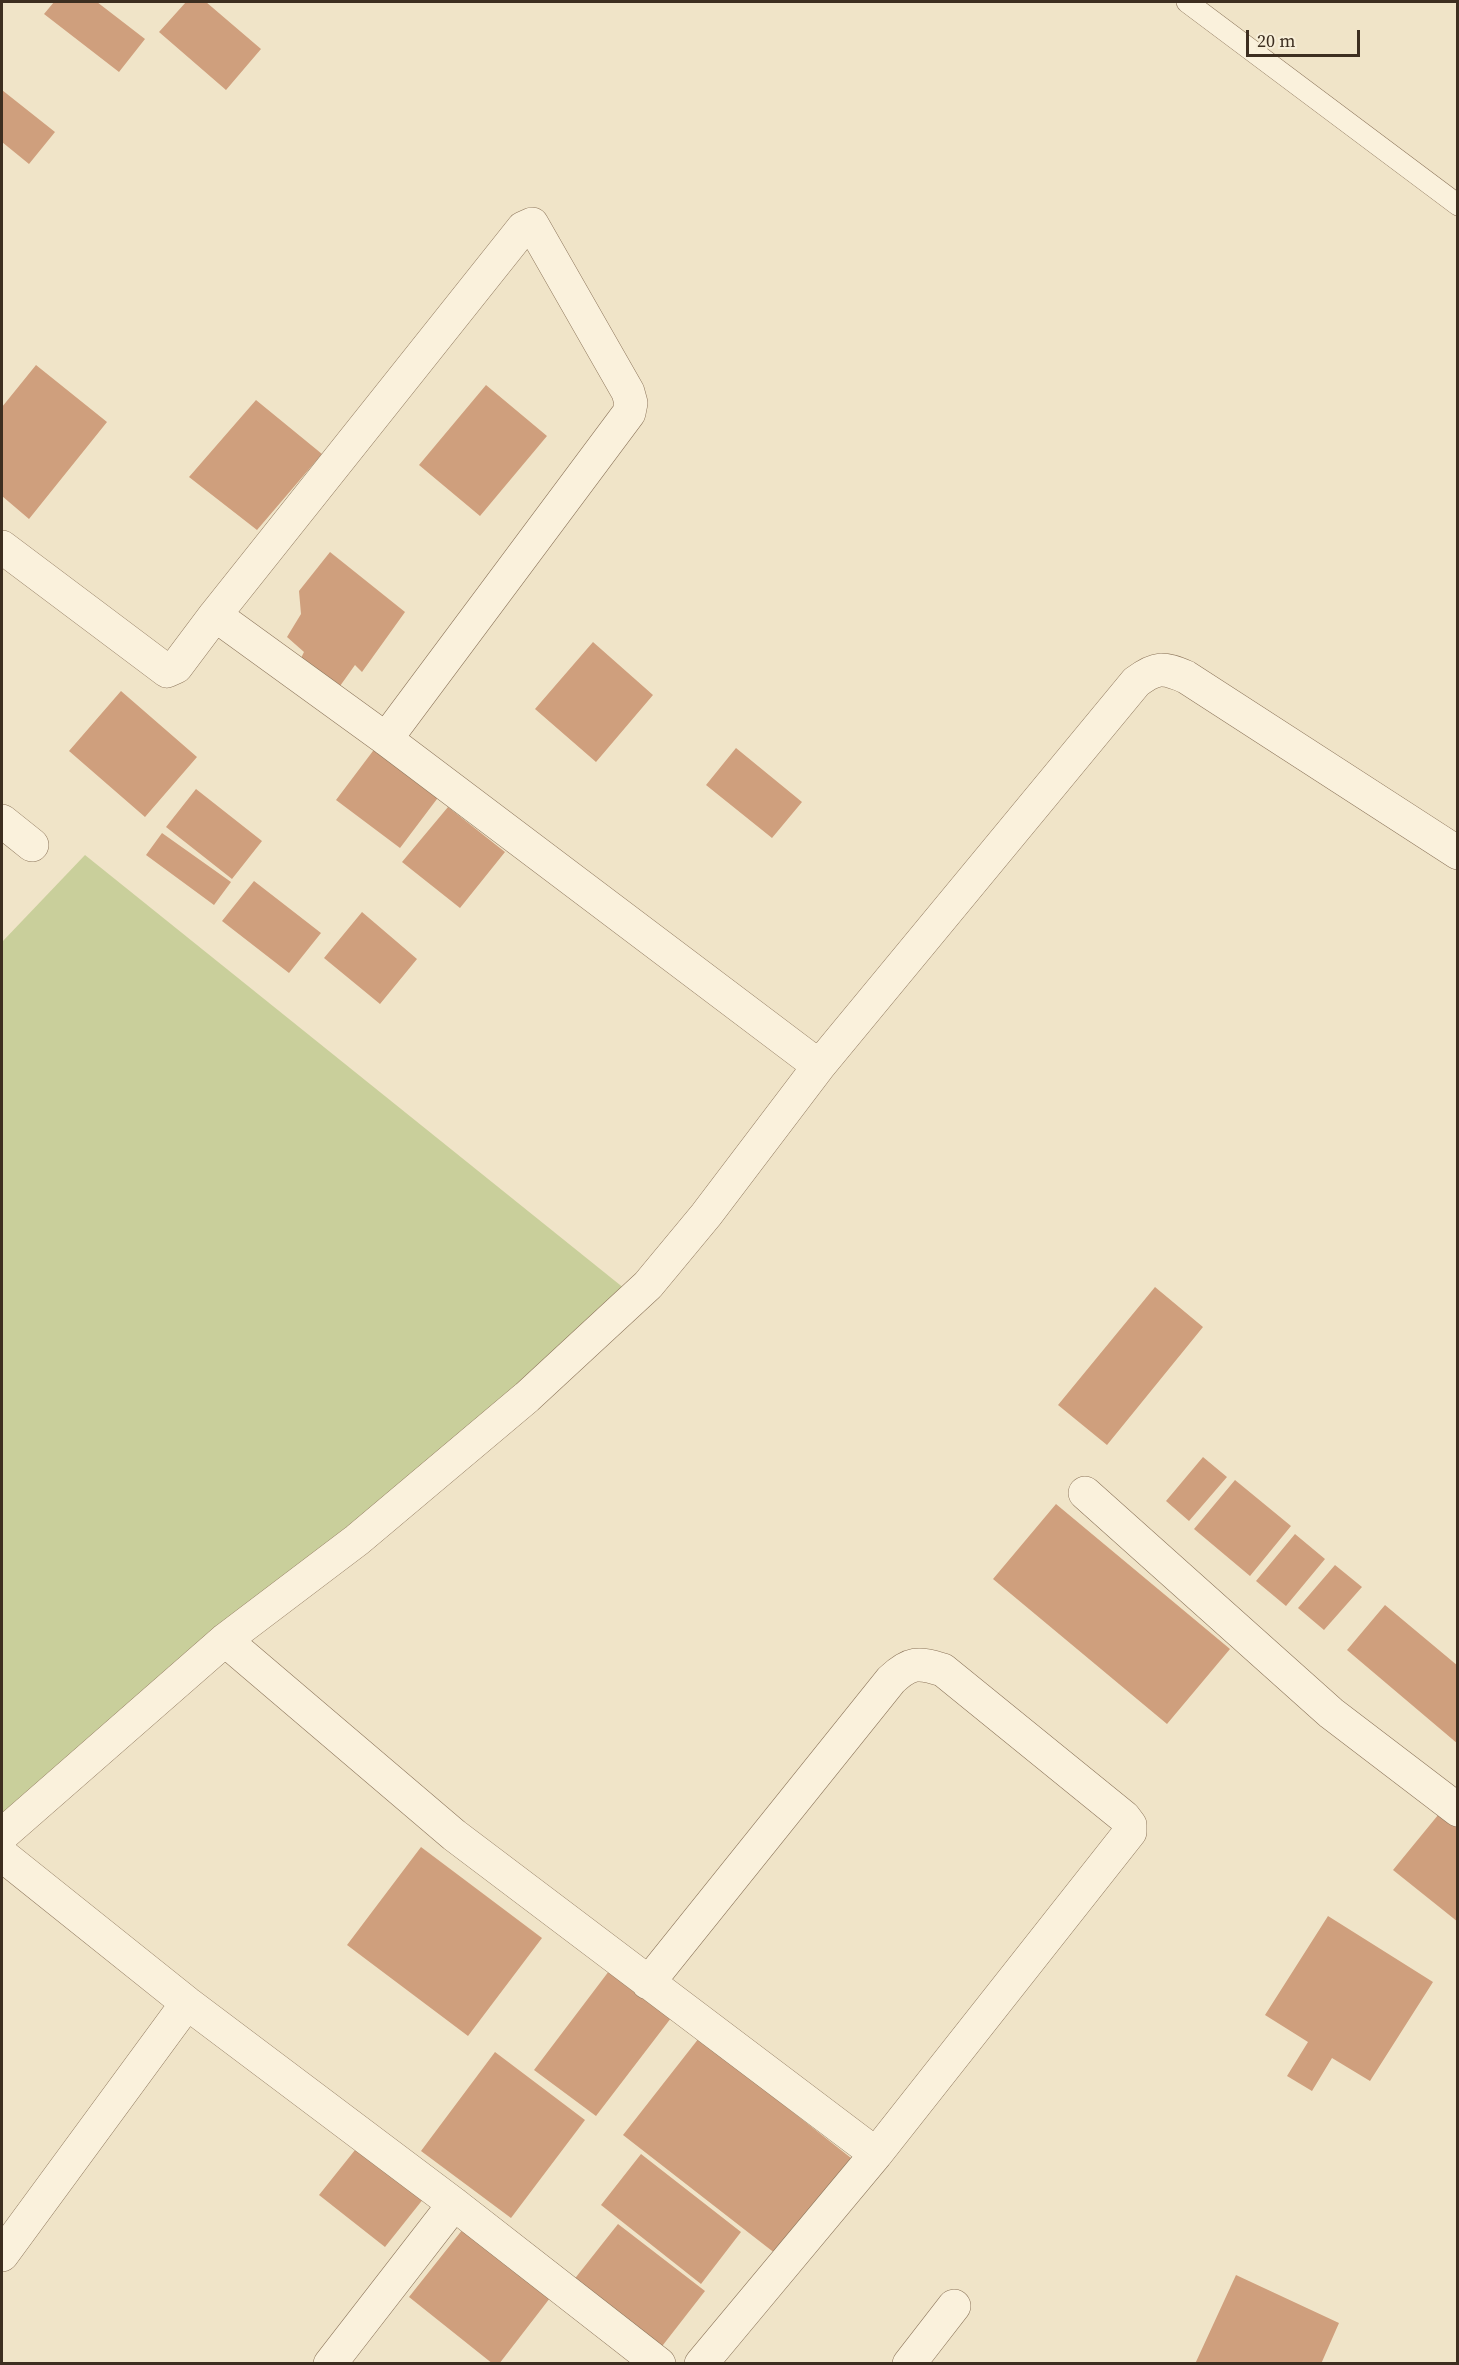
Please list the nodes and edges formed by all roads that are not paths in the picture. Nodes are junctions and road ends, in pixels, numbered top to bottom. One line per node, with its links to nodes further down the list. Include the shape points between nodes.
1 (1187, 2): 2 (lane)
2 (1458, 205)
3 (2, 547): 4 (street, via 167,672 176,667)
4 (215, 615): 5 (street); 5 (street, via 523,228 532,224 628,392 629,413)
5 (386, 739): 9 (street)
6 (2, 821): 7 (street)
7 (32, 845)
8 (1458, 853): 9 (street, via 1186,677 1169,669 1152,670 1136,682)
9 (819, 1066): 11 (street, via 706,1215 648,1285 598,1334 357,1540)
10 (1085, 1492): 12 (street, via 1331,1713)
11 (225, 1640): 13 (street); 15 (street, via 454,1835)
12 (1458, 1810)
13 (2, 1835)
14 (2, 1855): 16 (street)
15 (648, 1983): 17 (street); 17 (street, via 891,1680 906,1666 924,1664 943,1670 1124,1817 1130,1832)
16 (187, 2003): 18 (street); 19 (street)
17 (876, 2154): 23 (street)
18 (454, 2204): 21 (street); 22 (street)
19 (2, 2254)
20 (954, 2306): 24 (street)
21 (330, 2364)
22 (659, 2364)
23 (701, 2364)
24 (909, 2364)

